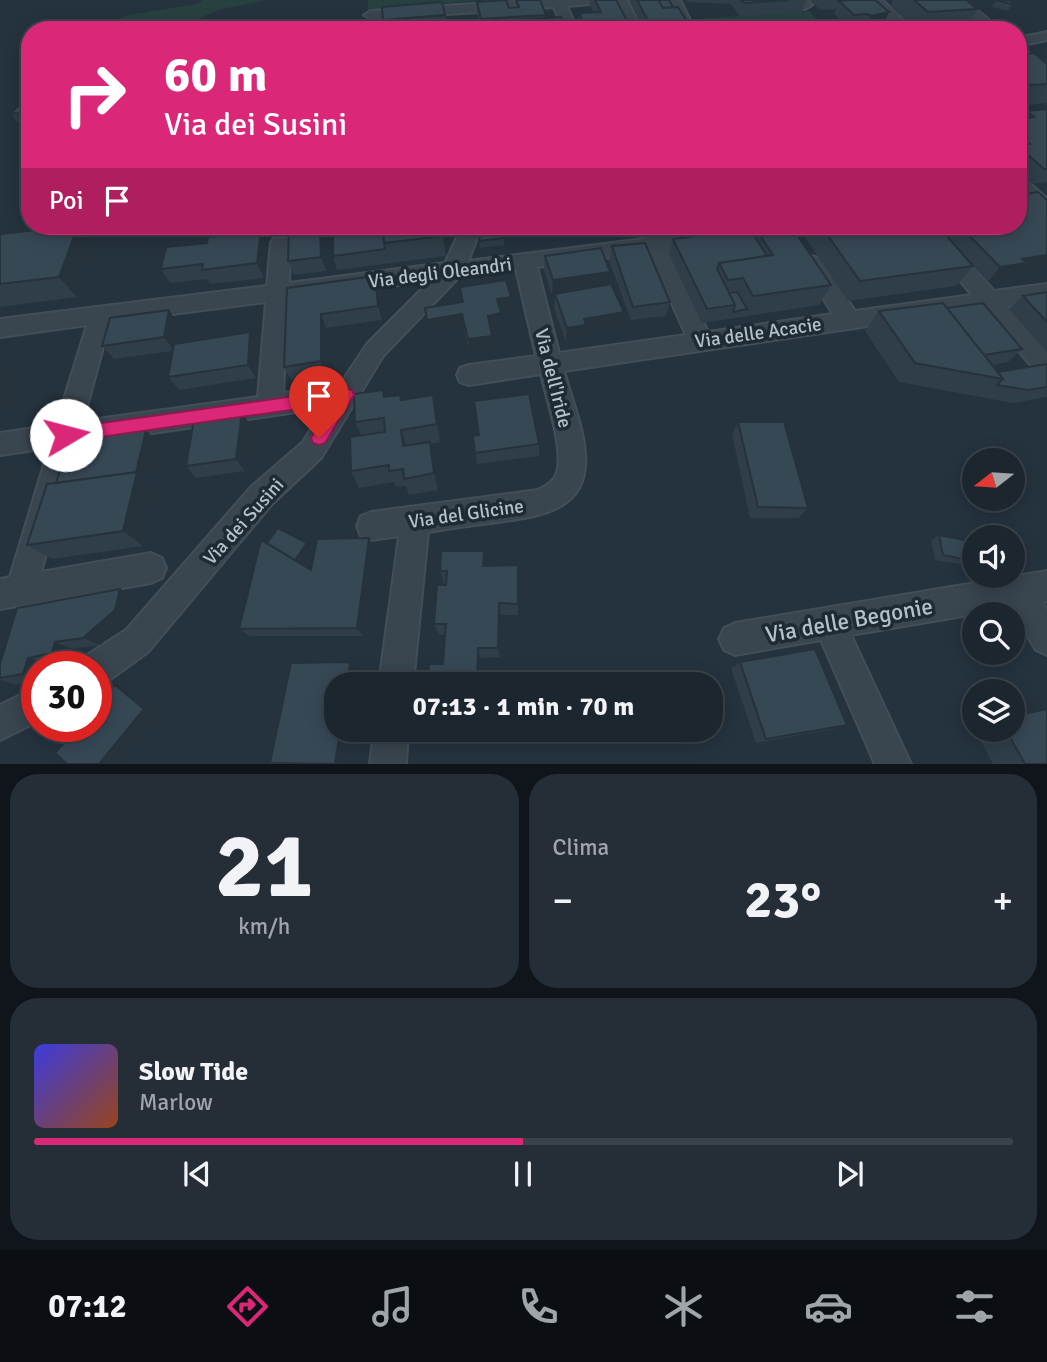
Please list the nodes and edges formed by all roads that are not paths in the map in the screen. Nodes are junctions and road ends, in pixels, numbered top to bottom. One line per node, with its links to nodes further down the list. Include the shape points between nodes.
1 (590, 0): 6 (street)
2 (620, 0): 9 (street)
3 (673, 0): 10 (street)
4 (874, 0): 11 (street)
5 (955, 0): 12 (street)
6 (559, 1): 7 (street, via 454,15); 8 (street)
7 (371, 15)
8 (567, 21)
9 (630, 21)
10 (684, 21)
11 (897, 21)
12 (982, 21)
13 (1047, 36): 14 (street)
14 (1029, 57)
15 (1029, 192): 16 (street)
16 (1047, 210)
17 (468, 235): 24 (street, Via dei Susini)
18 (652, 235): 19 (street, Via degli Oleandri); 23 (street, Via degli Oleandri); 31 (street)
19 (722, 235)
20 (933, 235): 27 (street)
21 (282, 243): 25 (street)
22 (803, 250): 29 (street)
23 (525, 261): 24 (street, Via degli Oleandri); 32 (street, Via dell'Iride)
24 (453, 270): 25 (street, Via degli Oleandri); 35 (street, Via dei Susini, via 384,339)
25 (278, 292): 28 (street, Via degli Oleandri); 36 (street)
26 (1047, 292): 27 (street, Via delle Acacie)
27 (989, 300): 29 (street, Via delle Acacie); 33 (street)
28 (101, 315): 30 (street, Via degli Oleandri); 37 (street)
29 (848, 319): 31 (street, Via delle Acacie)
30 (0, 328)
31 (700, 340): 32 (street, Via delle Acacie)
32 (550, 362): 34 (street, Via delle Acacie); 39 (street, Via dell'Iride, via 572,452 572,472)
33 (1047, 367)
34 (469, 375)
35 (346, 395): 36 (street); 48 (street, Via dei Susini, via 312,450 261,496 137,642)
36 (270, 406): 37 (street)
37 (66, 435): 38 (street); 44 (street)
38 (0, 444)
39 (560, 494): 40 (street, Via del Glicine, via 541,503)
40 (415, 520): 41 (street, Via del Glicine); 49 (street)
41 (371, 526)
42 (150, 568): 44 (street)
43 (1032, 588): 45 (street, Via delle Begonie); 47 (street)
44 (11, 592)
45 (829, 623): 46 (street, Via delle Begonie); 54 (street)
46 (735, 639)
47 (1047, 639)
48 (112, 658)
49 (397, 672)
50 (21, 712): 51 (street)
51 (0, 723)
52 (390, 742): 53 (street)
53 (388, 764)
54 (893, 764)

